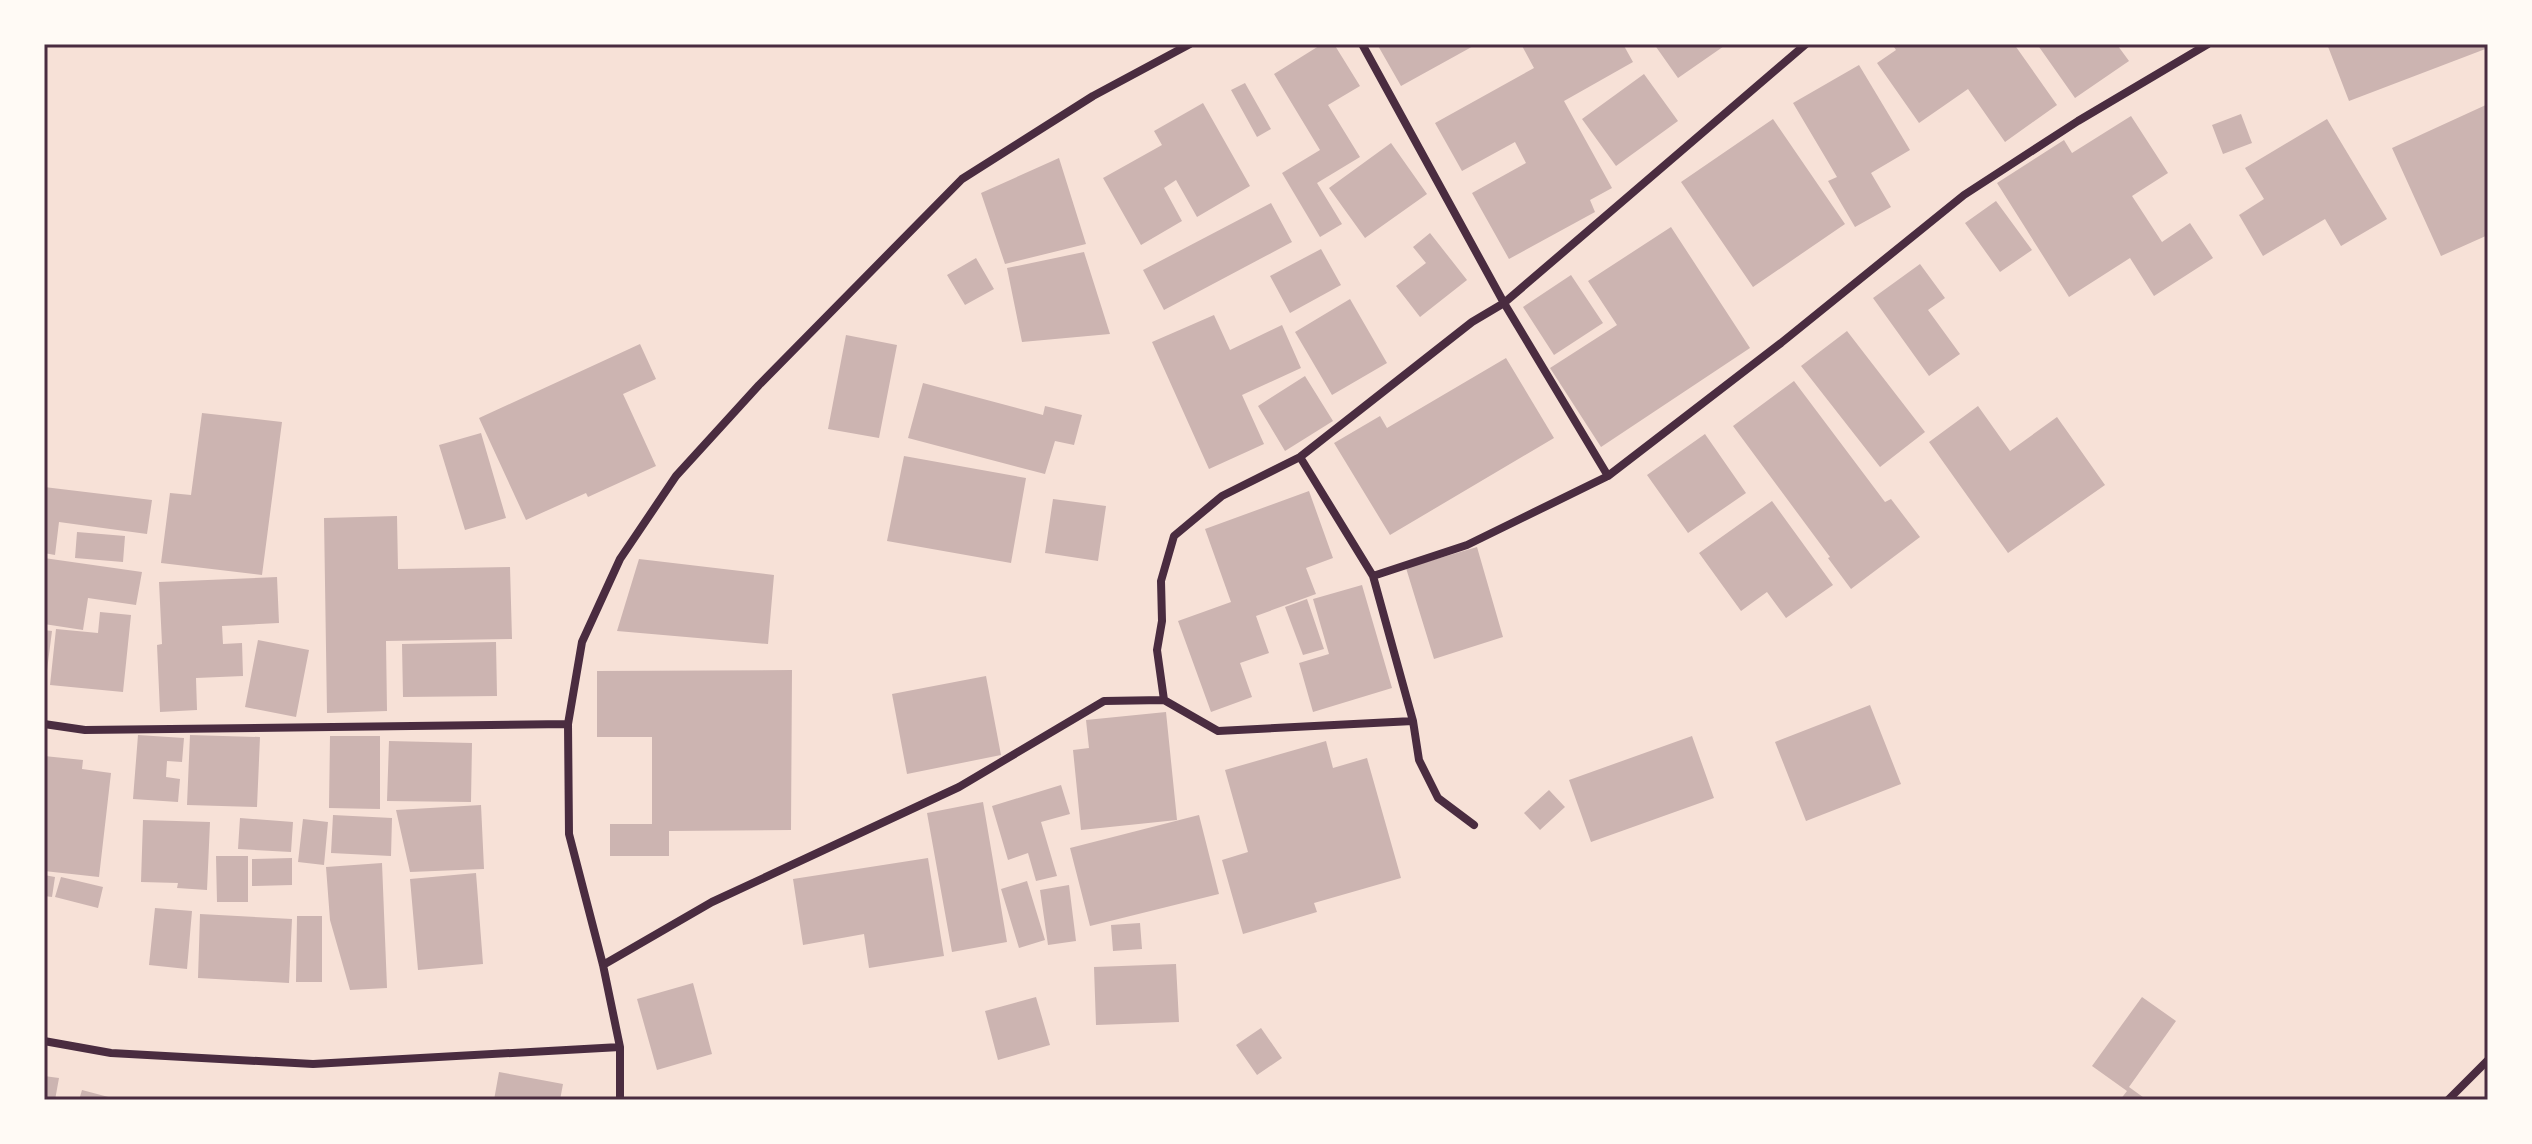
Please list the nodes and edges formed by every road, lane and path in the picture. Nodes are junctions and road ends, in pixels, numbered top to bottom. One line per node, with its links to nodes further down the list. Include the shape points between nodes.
1 (1190, 44): 12 (street, via 1093,96 962,179 676,476 620,559 582,642)
2 (1362, 44): 5 (street)
3 (1806, 44): 5 (street)
4 (2208, 44): 7 (street, via 1964,195)
5 (1504, 303): 6 (street, via 1472,322); 7 (street)
6 (1300, 457): 8 (street); 9 (street, via 1222,496 1174,536 1161,581 1157,650)
7 (1608, 476): 8 (street, via 1467,545)
8 (1373, 576): 10 (street)
9 (1164, 700): 10 (street, via 1218,731); 14 (street, via 1104,701 959,787 712,902)
10 (1413, 721): 13 (street, via 1419,760 1438,798)
11 (44, 724): 12 (street, via 85,730)
12 (568, 724): 14 (street, via 569,834)
13 (1474, 825)
14 (603, 965): 16 (street)
15 (44, 1041): 16 (street, via 111,1053 313,1064)
16 (620, 1047): 18 (street)
17 (2488, 1060): 19 (street)
18 (620, 1100)
19 (2448, 1100)

